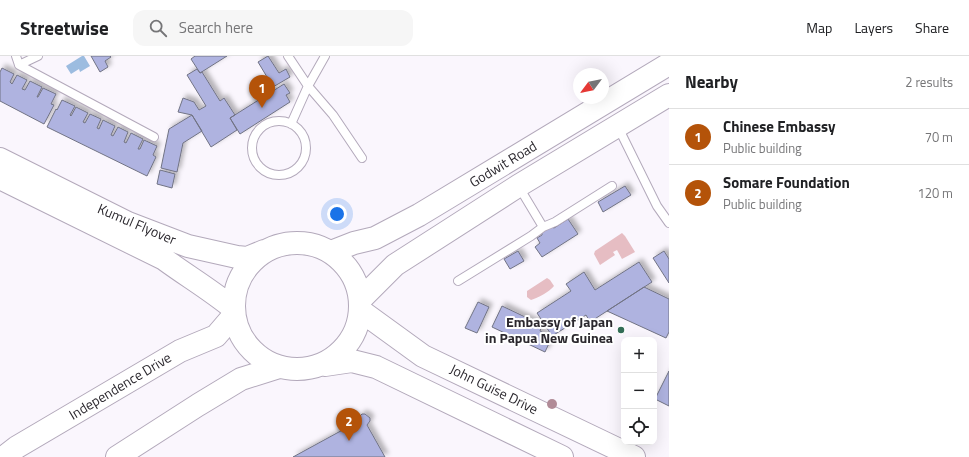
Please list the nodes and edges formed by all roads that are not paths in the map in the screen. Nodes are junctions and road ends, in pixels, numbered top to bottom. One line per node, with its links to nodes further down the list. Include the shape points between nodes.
1 (16, 56): 6 (lane)
2 (38, 56): 6 (lane)
3 (288, 56): 7 (lane)
4 (325, 56): 7 (lane)
5 (669, 64): 20 (main road, Godwit Road, via 419,215 375,238)
6 (19, 65): 11 (lane)
7 (308, 86): 9 (lane); 12 (lane, via 333,114)
8 (669, 95): 10 (main road, Godwit Road)
9 (291, 124): 9 (lane, via 273,121 257,131 251,149 253,158 265,172 282,176 297,169 302,162 306,154 304,137)
10 (617, 126): 15 (main road, Godwit Road); 17 (lane, via 657,206)
11 (154, 137)
12 (362, 158)
13 (0, 159): 19 (main road, Kumul Flyover, via 128,222 188,246 248,258)
14 (0, 178): 23 (main road, Kumul Flyover, via 164,259 217,295)
15 (518, 186): 18 (lane); 22 (main road, Godwit Road, via 395,265)
16 (612, 186): 18 (lane, via 555,222)
17 (669, 223)
18 (542, 227): 21 (lane)
19 (280, 245): 20 (main road, via 306,243); 23 (main road, via 264,252 251,262 241,276 235,292)
20 (331, 252): 22 (main road, via 344,263 354,277)
21 (458, 282)
22 (361, 306): 24 (main road, via 357,329 349,344 337,357); 29 (main road, John Guise Drive, via 423,356)
23 (234, 312): 25 (main road, via 239,332 249,348 262,360); 26 (main road, Independence Drive, via 216,336 180,351)
24 (321, 366): 25 (main road, via 300,370); 28 (main road, via 352,361 376,367)
25 (279, 368): 27 (main road, via 241,379)
26 (4, 457)
27 (117, 457)
28 (562, 457)
29 (634, 457)

